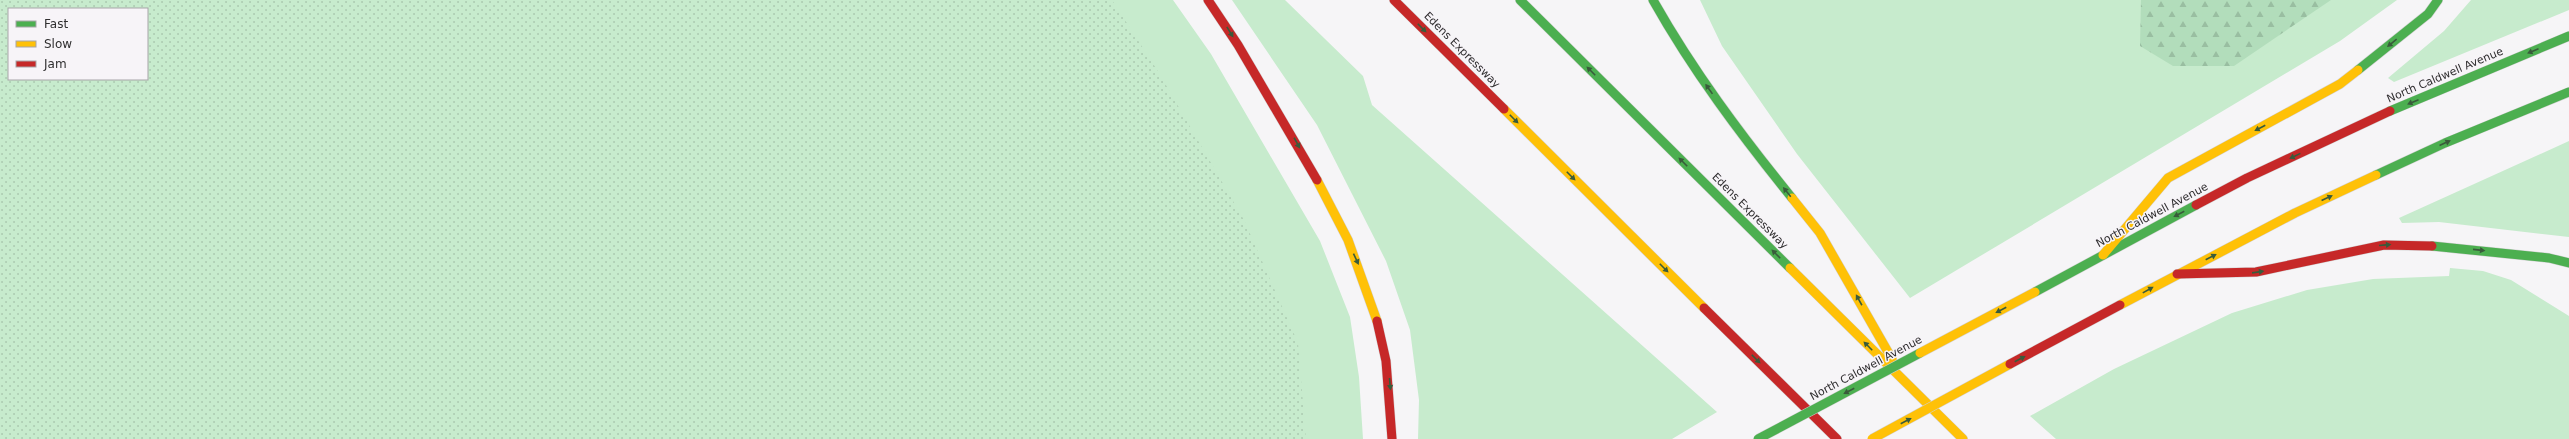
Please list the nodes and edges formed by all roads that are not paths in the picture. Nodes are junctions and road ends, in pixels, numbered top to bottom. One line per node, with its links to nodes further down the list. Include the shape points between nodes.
1 (1208, 0): 12 (main road, one-way to 12, via 1292,134 1326,196 1359,266 1382,332 1390,382)
2 (1394, 0): 14 (main road, Edens Expressway, one-way to 14)
3 (1520, 0): 11 (main road, Edens Expressway, one-way to 3)
4 (1653, 0): 11 (main road, one-way to 4, via 1820,233 1736,130 1682,50)
5 (2438, 0): 8 (main road, one-way to 8, via 2428,14 2340,84 2168,178)
6 (2569, 36): 8 (main road, North Caldwell Avenue, one-way to 8, via 2372,119 2247,178)
7 (2569, 92): 10 (main road, one-way to 7, via 2294,213 2438,146)
8 (2103, 255): 13 (main road, North Caldwell Avenue, one-way to 13, bridge)
9 (2569, 263): 10 (main road, one-way to 9, via 2256,272 2384,245 2440,246 2549,258)
10 (2177, 274): 15 (main road, one-way to 10, bridge)
11 (1905, 383): 16 (main road, Edens Expressway)
12 (1392, 439)
13 (1758, 439)
14 (1837, 439)
15 (1872, 439)
16 (1963, 439)

